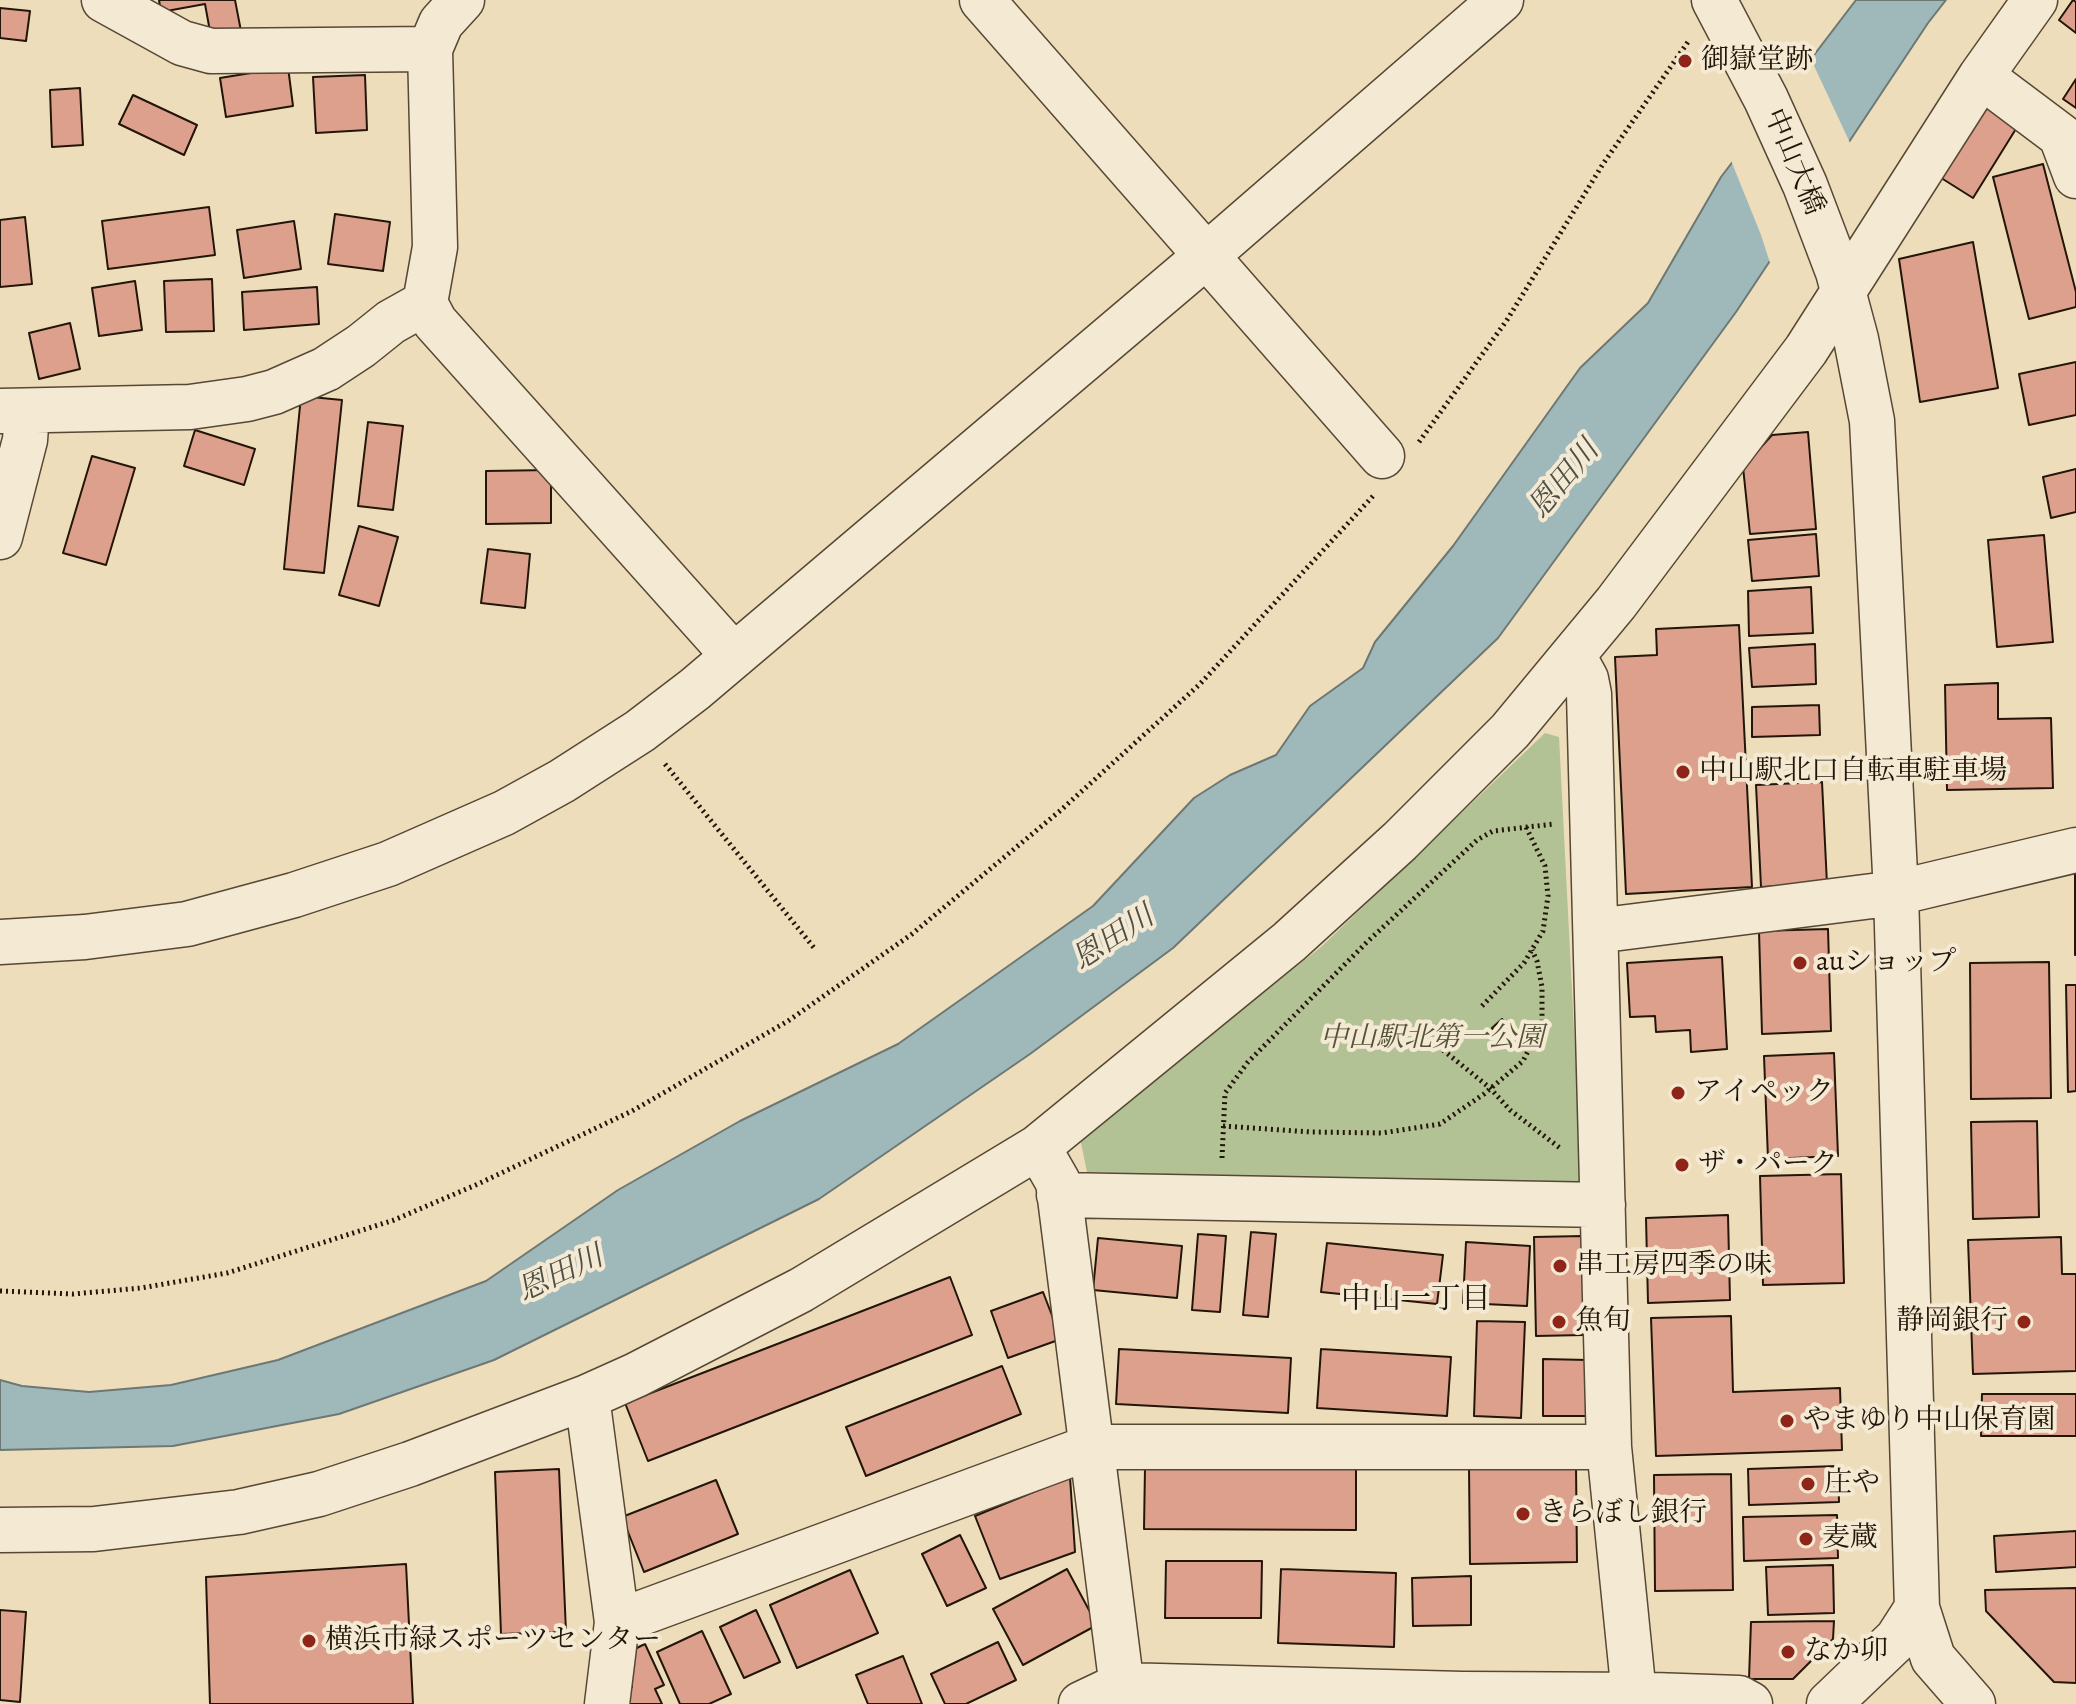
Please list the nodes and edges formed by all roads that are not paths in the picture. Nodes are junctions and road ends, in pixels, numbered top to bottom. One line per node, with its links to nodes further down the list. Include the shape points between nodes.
1 (104, 0): 7 (street, via 182,43 211,51)
2 (462, 0): 7 (street, via 441,23)
3 (982, 0): 10 (street)
4 (1501, 0): 10 (street)
5 (2035, 0): 8 (street)
6 (1717, 6): 11 (street, 中山大橋, via 1798,170)
7 (430, 49): 12 (street, via 435,247)
8 (1981, 76): 9 (street); 11 (street)
9 (2071, 148)
10 (1206, 256): 14 (street); 16 (street)
11 (1841, 282): 17 (street, via 1806,350); 19 (street, 中山大橋, via 1872,421)
12 (425, 303): 13 (street, via 326,369 274,392 190,407); 16 (street, via 435,322)
13 (14, 412): 15 (street, via 25,440)
14 (1390, 467)
15 (0, 537)
16 (734, 656): 21 (street, via 640,731 562,781 388,864 187,924)
17 (1574, 657): 20 (street, via 1589,694); 22 (street, via 1510,731 1400,841 1289,942)
18 (2076, 850): 19 (street)
19 (1896, 893): 20 (street); 29 (street, 中山大橋)
20 (1596, 931): 23 (street)
21 (0, 942)
22 (1038, 1147): 24 (street, via 1058,1182); 25 (street, via 801,1290)
23 (1603, 1192): 24 (street); 27 (street)
24 (1059, 1195): 26 (street)
25 (587, 1397): 28 (street, via 319,1494 161,1522); 30 (street)
26 (1091, 1447): 27 (street); 30 (street); 31 (street)
27 (1609, 1447): 32 (street)
28 (0, 1530)
29 (1917, 1608): 37 (street, via 1897,1639); 38 (street, 中山大橋, via 1933,1658)
30 (617, 1622): 34 (street)
31 (1122, 1694): 33 (street); 35 (street)
32 (1634, 1695): 33 (street); 36 (street, via 1739,1698)
33 (1462, 1699)
34 (607, 1704)
35 (1081, 1704)
36 (1750, 1704)
37 (1829, 1704)
38 (1973, 1704)

